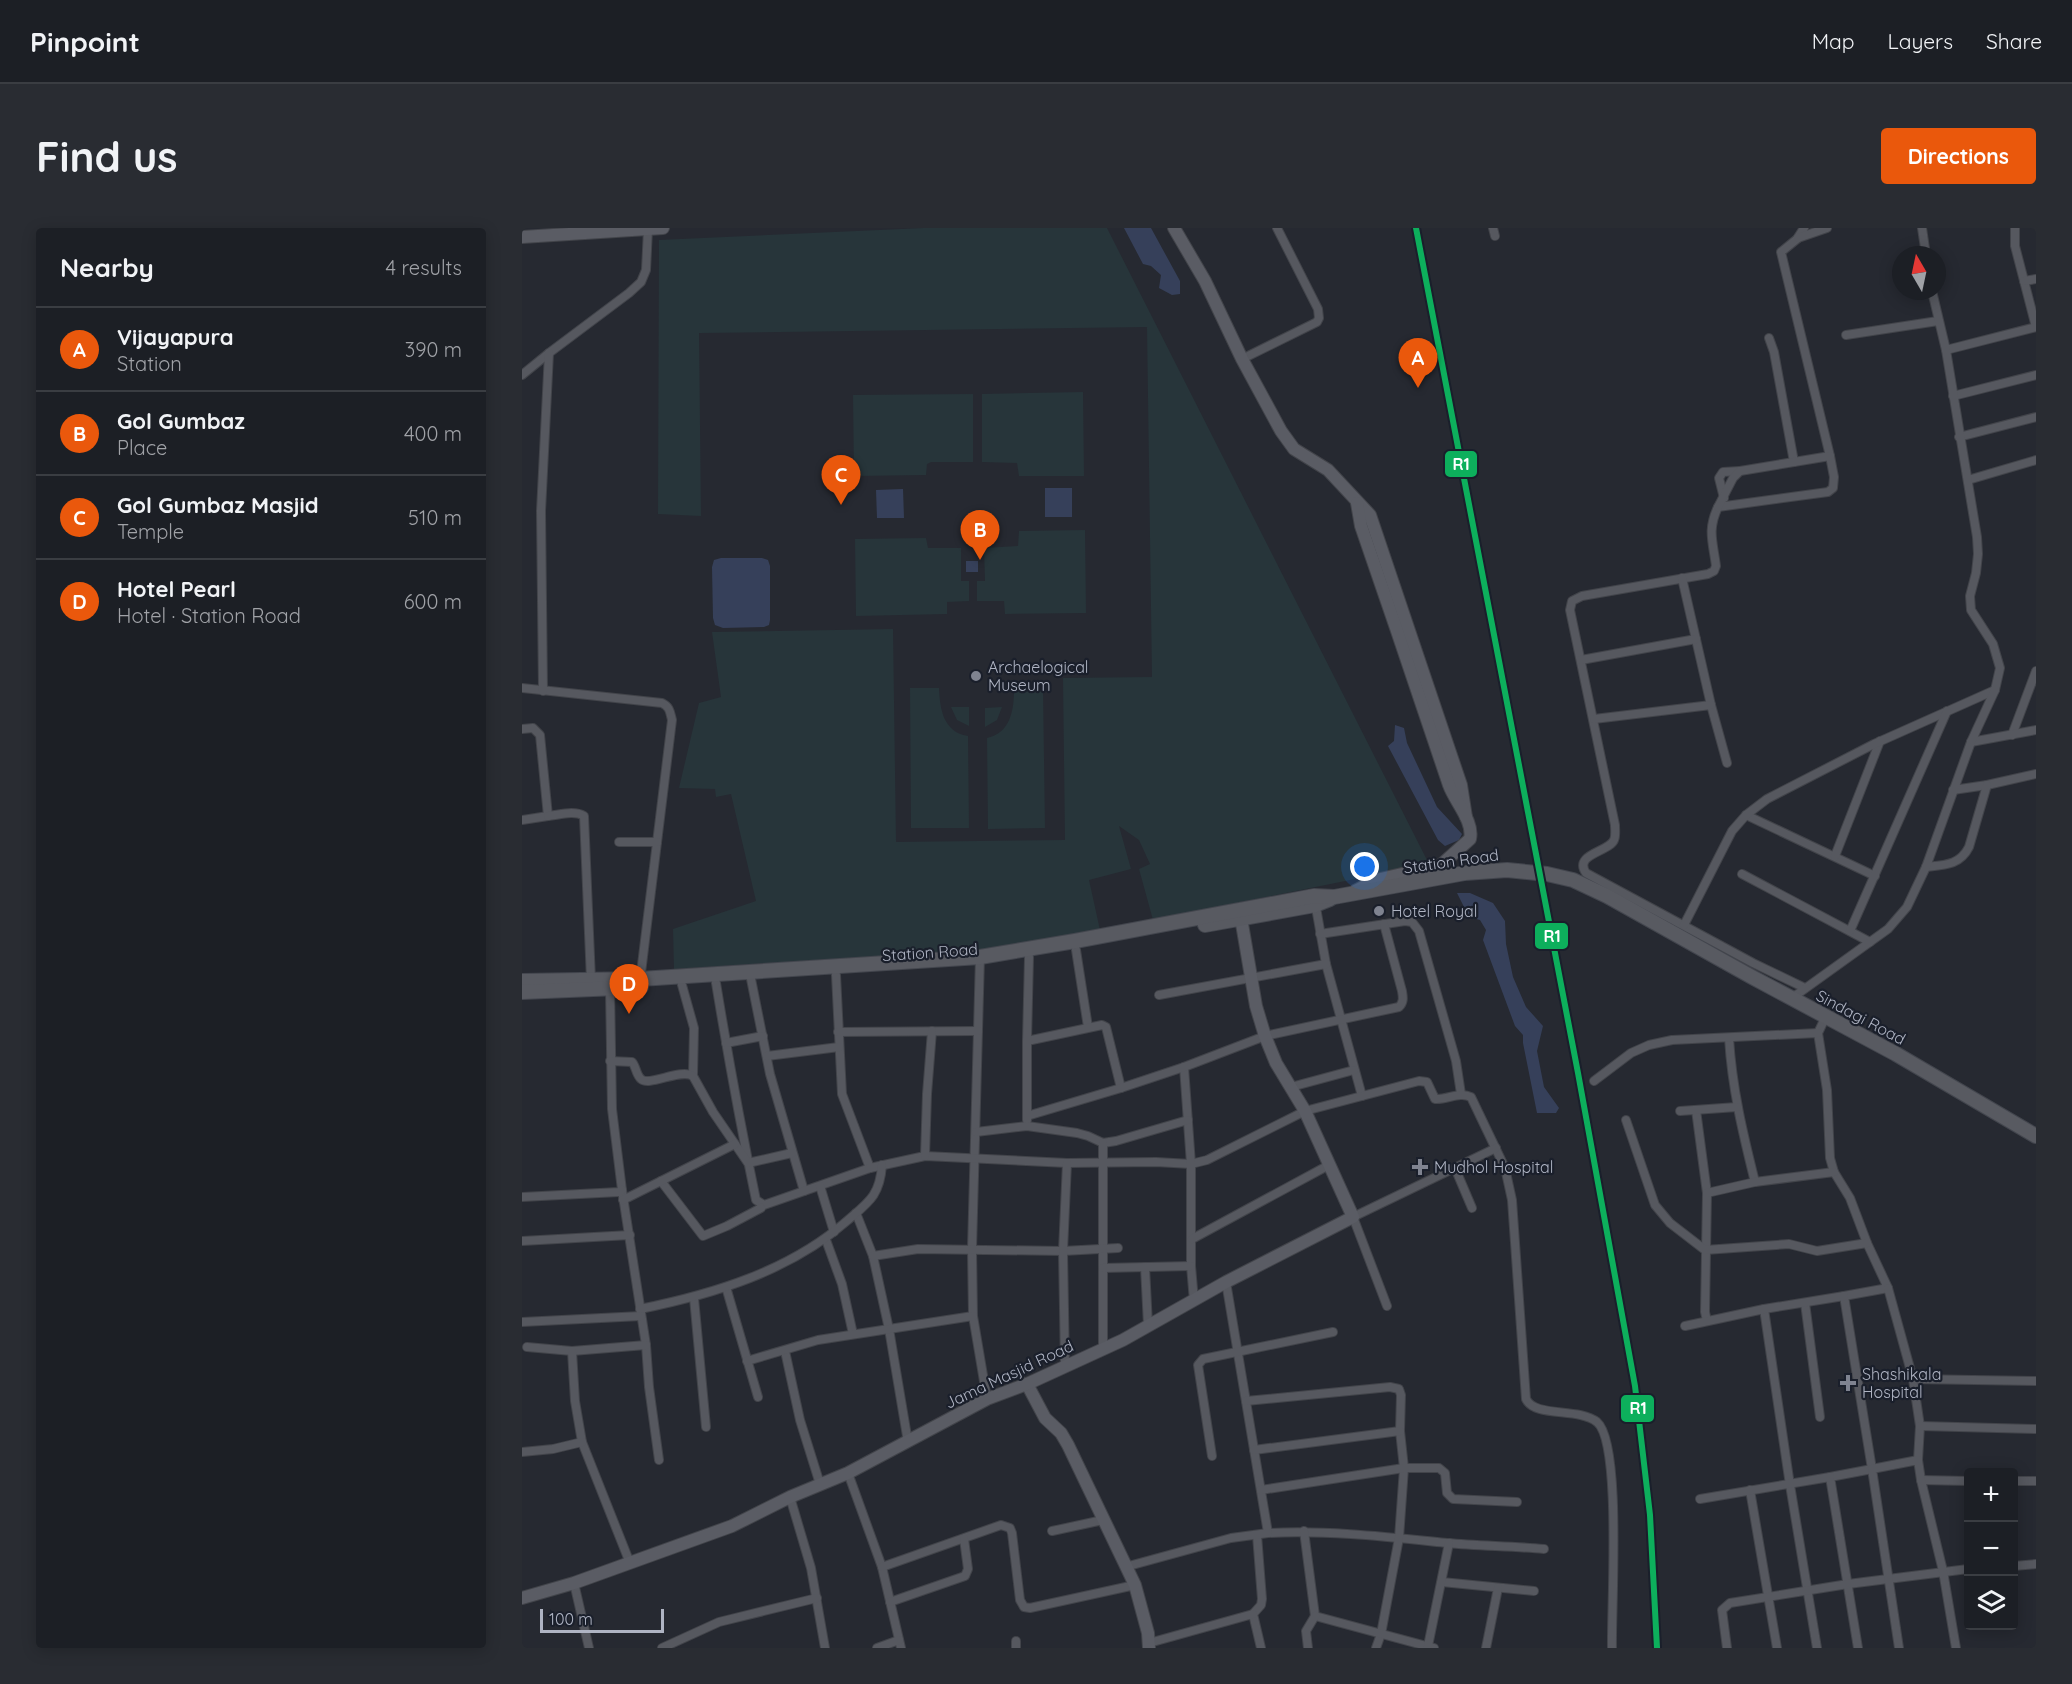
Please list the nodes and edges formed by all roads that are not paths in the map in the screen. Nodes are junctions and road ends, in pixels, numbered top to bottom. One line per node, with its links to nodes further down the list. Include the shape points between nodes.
1 (648, 228): 2 (street); 9 (street); 20 (street, via 646,270 641,282)
2 (663, 228)
3 (1174, 228): 21 (street, via 1205,281)
4 (1277, 228): 21 (street, via 1319,318)
5 (1804, 228): 10 (street)
6 (1827, 228): 10 (street)
7 (1922, 228): 11 (street)
8 (2015, 228): 13 (street, via 2013,235)
9 (522, 237)
10 (1797, 239): 27 (street, via 1781,252)
11 (1925, 246)
12 (2036, 279): 13 (street)
13 (2024, 281): 16 (street)
14 (1934, 300): 15 (street)
15 (1938, 321): 17 (street); 19 (street)
16 (2036, 327): 19 (street)
17 (1846, 335)
18 (1769, 338): 29 (street)
19 (1946, 350): 24 (street)
20 (549, 353): 22 (street); 40 (street, via 541,510)
21 (1242, 359): 62 (street, via 1294,449 1328,470 1370,515 1461,784 1470,840 1441,865 1376,880)
22 (522, 375)
23 (2036, 375): 24 (street)
24 (1953, 396): 26 (street)
25 (2036, 417): 26 (street)
26 (1959, 437): 30 (street)
27 (1830, 456): 29 (street); 32 (street, via 1835,483 1828,492)
28 (2036, 460): 30 (street)
29 (1794, 462): 31 (street, via 1740,471)
30 (1968, 480): 39 (street, via 1978,554 1971,610 1999,658)
31 (1723, 497): 32 (street); 33 (street)
32 (1731, 505): 33 (street)
33 (1718, 507): 34 (street, via 1712,520 1714,571)
34 (1682, 578): 35 (street); 36 (street, via 1572,601 1570,610)
35 (1696, 639): 36 (street); 41 (street)
36 (1581, 660): 43 (street)
37 (2036, 671): 46 (street)
38 (522, 688): 40 (street)
39 (1995, 690): 42 (street); 48 (street)
40 (543, 691): 57 (street, via 668,706 672,720)
41 (1711, 705): 43 (street); 49 (street)
42 (1947, 711): 47 (street); 61 (street)
43 (1594, 719): 66 (street, via 1615,839 1587,858 1583,869)
44 (522, 729): 54 (street, via 533,728 540,735)
45 (2036, 730): 46 (street)
46 (2012, 735): 48 (street)
47 (1880, 741): 53 (street, via 1767,799); 58 (street)
48 (1971, 742): 52 (street)
49 (1727, 763)
50 (2036, 774): 51 (street)
51 (1987, 785): 52 (street); 59 (street, via 1965,855 1953,864)
52 (1953, 790): 59 (street)
53 (1746, 815): 58 (street); 66 (street, via 1732,831)
54 (548, 816): 55 (street); 77 (street, via 584,816)
55 (522, 820)
56 (619, 842): 57 (street)
57 (657, 842): 80 (street)
58 (1835, 856): 61 (street)
59 (1926, 867): 70 (street, via 1907,907)
60 (1742, 874): 68 (street)
61 (1875, 876): 68 (street)
62 (1352, 894): 63 (main road, Station Road); 67 (main road, Station Road, via 1465,873 1508,870 1547,874 1573,880)
63 (1314, 900): 64 (main road, Station Road); 69 (street); 73 (main road, Station Road)
64 (1241, 918): 71 (main road, Station Road); 76 (street)
65 (1384, 924): 69 (street); 89 (street, via 1402,1004); 109 (street, via 1412,922 1419,931 1456,1061)
66 (1684, 926): 83 (street)
67 (1668, 930): 87 (main road, Sindagi Road)
68 (1850, 931): 70 (street)
69 (1320, 934): 74 (street)
70 (1870, 942): 83 (street)
71 (1076, 950): 72 (main road, Station Road); 90 (street)
72 (1029, 957): 73 (main road, Station Road); 98 (street)
73 (979, 961): 75 (main road, Station Road); 80 (main road, Station Road); 92 (street)
74 (1326, 964): 76 (street); 89 (street)
75 (836, 975): 78 (main road, Station Road); 93 (street)
76 (1251, 978): 86 (street); 96 (street)
77 (591, 980): 79 (main road, Station Road); 80 (main road, Station Road)
78 (751, 980): 81 (main road, Station Road); 95 (street)
79 (522, 981)
80 (640, 983): 82 (main road, Station Road); 84 (main road, Station Road)
81 (716, 983): 82 (main road, Station Road); 99 (street)
82 (682, 985): 105 (street, via 694,1028)
83 (1805, 988): 87 (street)
84 (610, 989): 85 (main road, Station Road); 102 (street)
85 (522, 992)
86 (1159, 995)
87 (1792, 998): 88 (main road, Sindagi Road)
88 (1826, 1016): 94 (street); 120 (main road, Sindagi Road)
89 (1341, 1020): 96 (street); 104 (street)
90 (1088, 1027): 98 (street); 108 (street, via 1106,1027)
91 (932, 1031): 92 (street); 93 (street); 125 (street)
92 (978, 1031): 119 (street)
93 (838, 1032): 100 (street)
94 (1818, 1034): 97 (street); 135 (street)
95 (763, 1036): 99 (street); 101 (street)
96 (1265, 1036): 103 (street); 107 (street)
97 (1729, 1038): 106 (street, via 1649,1045 1631,1053); 111 (street)
98 (1026, 1041): 115 (street)
99 (726, 1043): 127 (street)
100 (839, 1047): 101 (street); 133 (street, via 842,1094)
101 (767, 1056): 124 (street)
102 (610, 1061): 105 (street, via 632,1062 640,1078 646,1081 685,1073); 139 (street)
103 (1184, 1067): 108 (street); 117 (street)
104 (1354, 1070): 107 (street); 110 (street)
105 (693, 1076): 122 (street)
106 (1594, 1081)
107 (1291, 1087): 113 (street)
108 (1121, 1088): 115 (street)
109 (1461, 1094): 110 (street, via 1435,1099 1423,1080); 123 (street, via 1472,1097)
110 (1362, 1096): 113 (street)
111 (1737, 1107): 112 (street); 137 (street)
112 (1696, 1110): 114 (street); 141 (street)
113 (1305, 1111): 130 (street, via 1207,1160); 132 (street)
114 (1680, 1111)
115 (1027, 1116): 118 (street)
116 (1626, 1120): 157 (street, via 1655,1205 1670,1223)
117 (1188, 1124): 121 (street); 130 (street)
118 (1028, 1126): 119 (street); 121 (street, via 1088,1136)
119 (976, 1132): 126 (street)
120 (2036, 1136)
121 (1103, 1143): 129 (street)
122 (735, 1144): 127 (street); 136 (street)
123 (1496, 1148): 134 (street, Jama Masjid Road); 264 (street, via 1512,1200 1526,1399 1535,1409 1588,1416 1603,1432 1614,1504)
124 (792, 1153): 127 (street); 140 (street)
125 (925, 1156): 126 (street); 131 (street)
126 (975, 1160): 128 (street); 155 (street)
127 (748, 1163): 140 (street, via 760,1204)
128 (1067, 1163): 129 (street); 158 (street)
129 (1103, 1163): 130 (street); 156 (street)
130 (1191, 1164): 150 (street)
131 (882, 1165): 133 (street); 146 (street, via 878,1189)
132 (1329, 1165): 147 (street); 150 (street)
133 (870, 1168): 138 (street)
134 (1455, 1168): 145 (street); 147 (street, Jama Masjid Road)
135 (1833, 1172): 137 (street); 153 (street, via 1850,1198)
136 (661, 1181): 143 (street); 144 (street, via 703,1236)
137 (1755, 1182): 141 (street)
138 (820, 1186): 140 (street); 148 (street)
139 (622, 1190): 142 (street); 143 (street)
140 (804, 1191)
141 (1707, 1193): 157 (street)
142 (522, 1197)
143 (623, 1200): 149 (street)
144 (761, 1208)
145 (1472, 1209)
146 (856, 1213): 148 (street); 159 (street)
147 (1353, 1217): 163 (street, Jama Masjid Road); 170 (street)
148 (834, 1232): 151 (street)
149 (630, 1235): 152 (street); 172 (street)
150 (1192, 1239): 160 (street)
151 (826, 1240): 164 (street); 180 (street, via 842,1284)
152 (522, 1241)
153 (1867, 1243): 157 (street, via 1817,1251 1789,1244); 165 (street)
154 (1118, 1248): 156 (street)
155 (972, 1249): 158 (street); 159 (street); 173 (street)
156 (1103, 1249): 158 (street); 162 (street)
157 (1705, 1250): 175 (street)
158 (1063, 1251): 188 (street)
159 (873, 1256): 178 (street)
160 (1191, 1266): 161 (street); 168 (street)
161 (1145, 1267): 162 (street); 176 (street)
162 (1103, 1268): 183 (street)
163 (1226, 1282): 168 (street, Jama Masjid Road); 186 (street)
164 (726, 1287): 167 (street); 187 (street)
165 (1888, 1288): 166 (street); 189 (street)
166 (1844, 1296): 169 (street); 208 (street)
167 (694, 1298): 172 (street); 197 (street)
168 (1194, 1301): 176 (street, Jama Masjid Road)
169 (1805, 1303): 171 (street); 195 (street)
170 (1387, 1306)
171 (1764, 1309): 175 (street); 216 (street)
172 (641, 1313): 174 (street); 181 (street)
173 (973, 1316): 178 (street); 193 (street)
174 (522, 1322)
175 (1707, 1322): 177 (street)
176 (1148, 1326): 183 (street, Jama Masjid Road)
177 (1685, 1326)
178 (889, 1329): 180 (street); 201 (street)
179 (1333, 1332): 186 (street)
180 (853, 1334): 185 (street, via 818,1340)
181 (646, 1344): 184 (street); 205 (street)
182 (527, 1347): 184 (street)
183 (1103, 1349): 188 (street, Jama Masjid Road)
184 (572, 1351): 200 (street)
185 (785, 1352): 187 (street); 215 (street)
186 (1238, 1352): 194 (street); 204 (street, via 1203,1359 1198,1365)
187 (747, 1361): 192 (street)
188 (1065, 1366): 191 (street, Jama Masjid Road)
189 (1913, 1379): 190 (street); 196 (street)
190 (2036, 1380)
191 (1027, 1384): 193 (street, Jama Masjid Road); 222 (street, via 1045,1418 1068,1445)
192 (758, 1397)
193 (987, 1399): 201 (street, Jama Masjid Road)
194 (1246, 1401): 199 (street, via 1395,1388 1401,1395); 202 (street)
195 (1820, 1417)
196 (1920, 1426): 198 (street); 206 (street)
197 (706, 1427)
198 (2036, 1429)
199 (1400, 1431): 202 (street); 207 (street)
200 (582, 1442): 203 (street); 231 (street)
201 (908, 1442): 209 (street, Jama Masjid Road)
202 (1254, 1450): 217 (street)
203 (522, 1452)
204 (1212, 1456)
205 (659, 1460)
206 (1918, 1460): 208 (street); 211 (street)
207 (1404, 1468): 217 (street); 221 (street, via 1439,1468 1445,1473 1447,1493 1453,1499); 227 (street)
208 (1872, 1470): 210 (street); 238 (street)
209 (848, 1473): 215 (street, Jama Masjid Road); 234 (street)
210 (1830, 1477): 216 (street); 241 (street)
211 (1921, 1480): 212 (street); 237 (street)
212 (1964, 1480)
213 (2018, 1481): 214 (street)
214 (2036, 1481)
215 (820, 1484): 219 (street, Jama Masjid Road)
216 (1790, 1485): 218 (street); 244 (street)
217 (1261, 1490): 225 (street)
218 (1750, 1490): 220 (street); 246 (street)
219 (790, 1497): 231 (street, Jama Masjid Road, via 732,1526); 248 (street)
220 (1700, 1499)
221 (1517, 1502)
222 (1103, 1520): 223 (street); 235 (street)
223 (1052, 1531)
224 (1304, 1531): 225 (street); 227 (street); 251 (street)
225 (1268, 1533): 226 (street)
226 (1257, 1535): 235 (street, via 1231,1538); 250 (street, via 1262,1599)
227 (1399, 1538): 229 (street); 252 (street)
228 (964, 1539): 234 (street); 242 (street, via 1001,1525 1010,1528 1024,1607); 249 (street, via 968,1569 965,1576)
229 (1449, 1544): 230 (street); 239 (street)
230 (1544, 1549)
231 (630, 1563): 240 (street, Jama Masjid Road)
232 (2036, 1564): 233 (street)
233 (2018, 1566)
234 (882, 1567): 249 (street)
235 (1125, 1567): 242 (street)
236 (1964, 1569): 237 (street)
237 (1943, 1571): 238 (street); 270 (street)
238 (1888, 1580): 241 (street); 269 (street)
239 (1442, 1582): 243 (street); 255 (street)
240 (574, 1583): 247 (street, Jama Masjid Road); 256 (street)
241 (1848, 1584): 244 (street); 268 (street)
242 (1135, 1586): 254 (street)
243 (1498, 1588): 245 (street); 263 (street)
244 (1809, 1590): 246 (street); 267 (street)
245 (1534, 1591)
246 (1769, 1597): 265 (street, via 1724,1606); 266 (street)
247 (522, 1598)
248 (817, 1598): 257 (street, via 719,1622); 258 (street)
249 (890, 1602): 253 (street)
250 (1253, 1614): 254 (street); 260 (street)
251 (1315, 1616): 252 (street); 261 (street, via 1306,1631)
252 (1380, 1634): 255 (street); 262 (street)
253 (900, 1644): 259 (street)
254 (1149, 1646)
255 (1431, 1647)
256 (590, 1648)
257 (662, 1648)
258 (825, 1648)
259 (877, 1648)
260 (1261, 1648)
261 (1308, 1648)
262 (1376, 1648)
263 (1486, 1648)
264 (1612, 1648)
265 (1727, 1648)
266 (1777, 1648)
267 (1817, 1648)
268 (1858, 1648)
269 (1899, 1648)
270 (1956, 1648)

